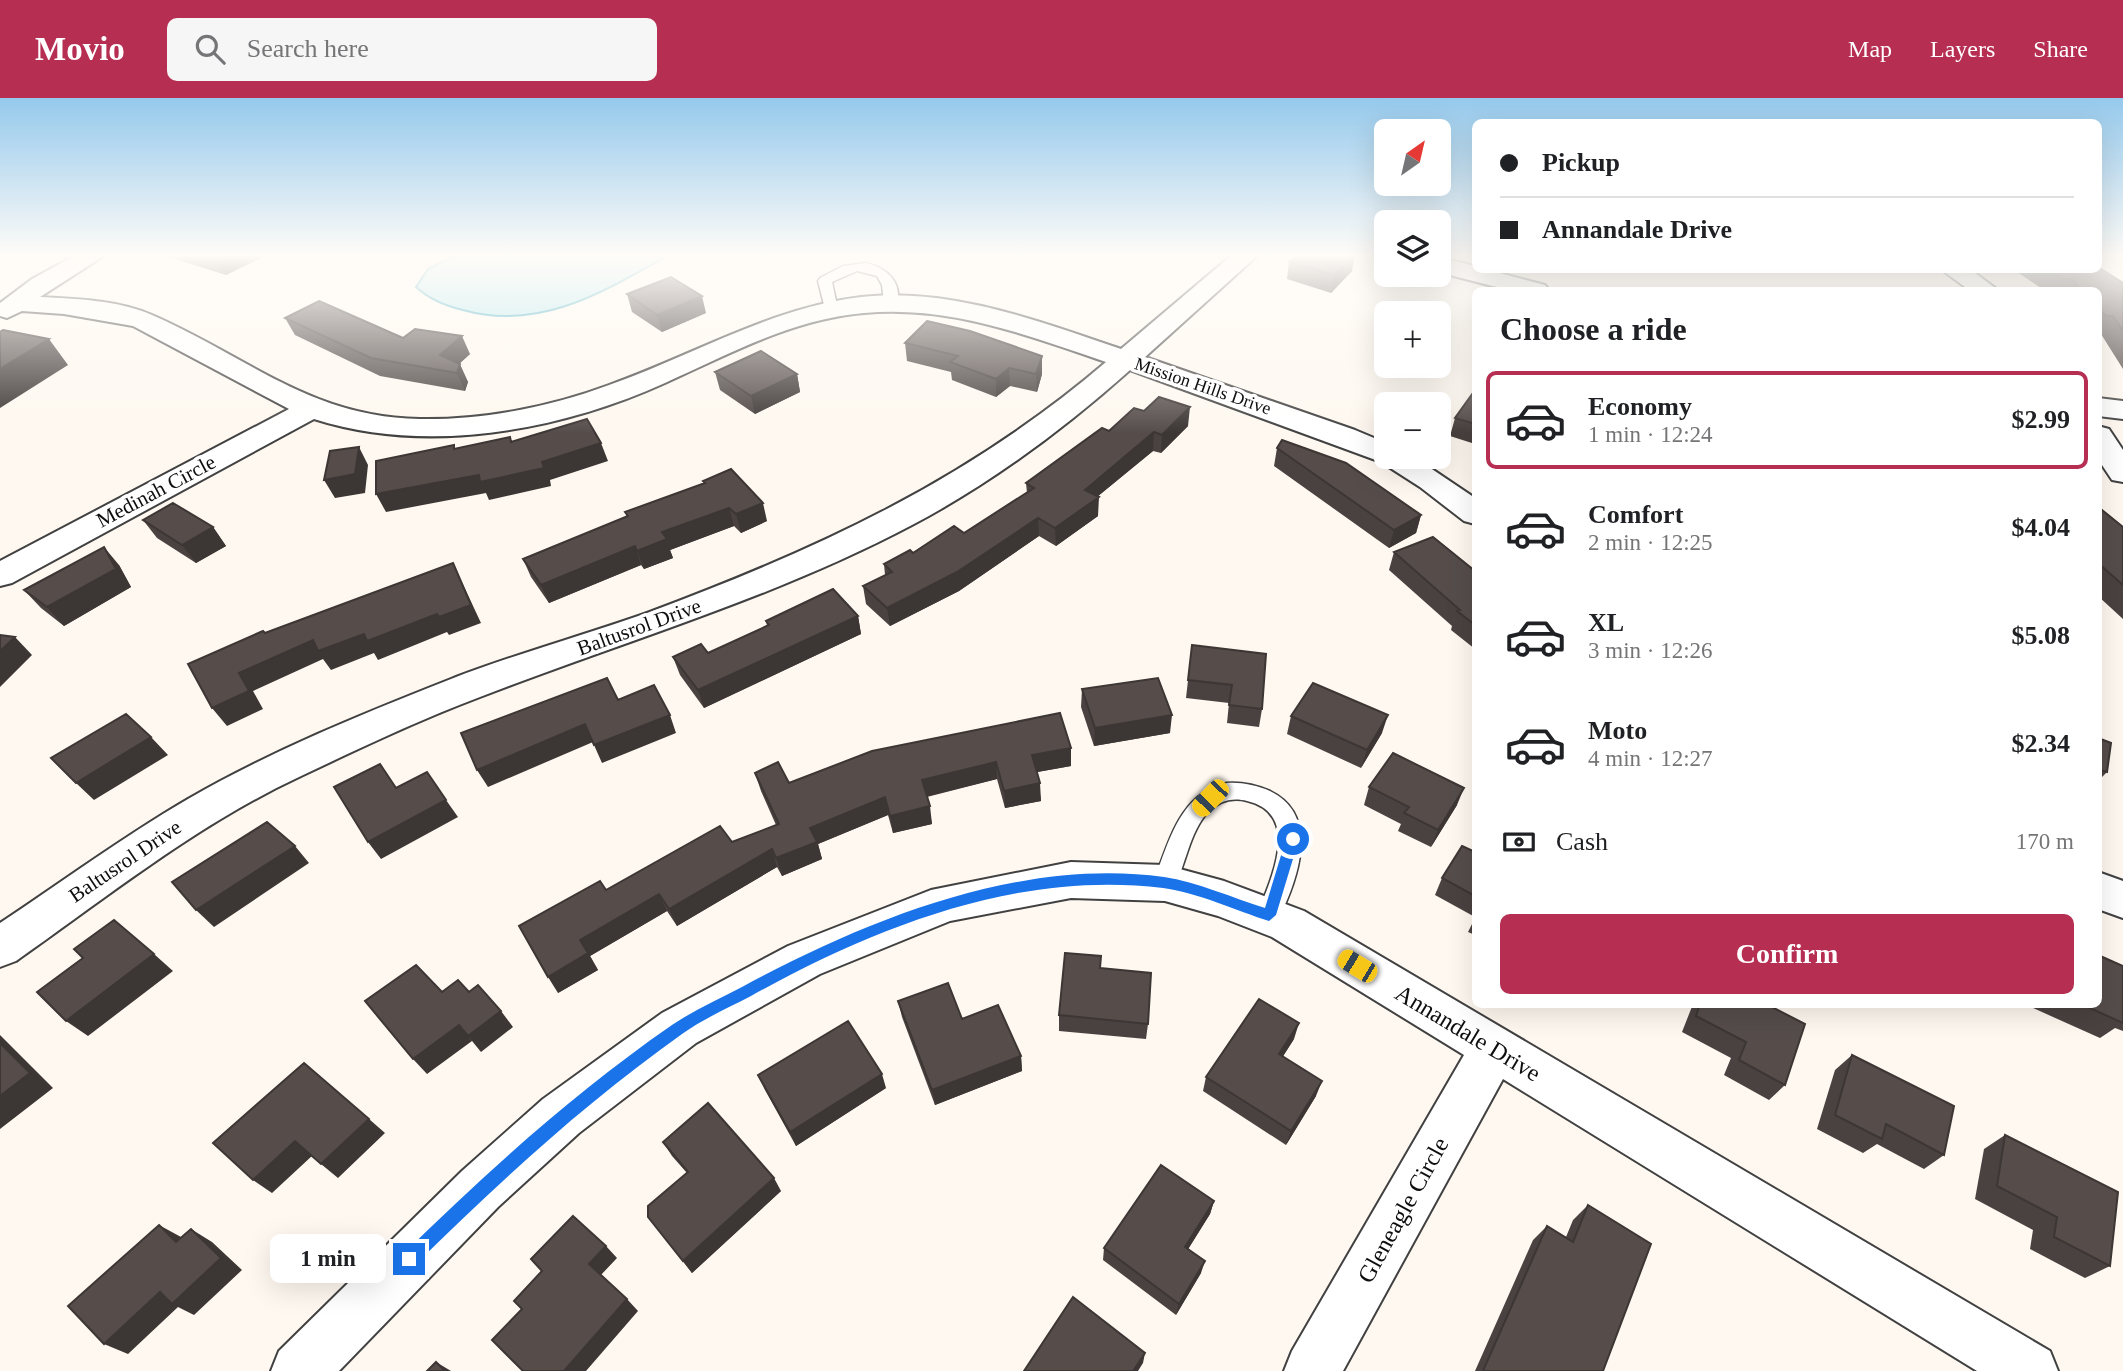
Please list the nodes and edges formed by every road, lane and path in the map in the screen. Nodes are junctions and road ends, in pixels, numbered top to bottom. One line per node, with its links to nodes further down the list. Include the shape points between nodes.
1 (122, 314): 7 (street, Mission Hills Drive, via 142,320)
2 (816, 314): 7 (street, Mission Hills Drive, via 753,333 616,395 525,418 460,426 401,426 350,421)
3 (981, 314): 5 (street, Mission Hills Drive)
4 (1179, 314): 5 (street, Baltusrol Drive)
5 (1128, 360): 10 (street, Mission Hills Drive); 19 (street, Baltusrol Drive, via 1019,445 900,518 750,586 454,693 282,766 190,818)
6 (2102, 407): 8 (street)
7 (312, 408): 14 (street, Medinah Circle)
8 (2123, 410)
9 (2102, 441): 12 (street)
10 (1374, 449)
11 (1413, 469): 13 (street)
12 (2123, 473)
13 (1472, 512)
14 (0, 575)
15 (1165, 883): 18 (street, Annandale Drive); 18 (lane, via 1197,811 1224,791 1242,791 1278,806 1287,817 1293,839); 21 (street, Annandale Drive, via 1071,880 946,903 804,960 679,1028 561,1116 480,1189)
16 (2102, 892): 17 (street)
17 (2123, 900)
18 (1269, 915): 20 (street, Annandale Drive)
19 (0, 947)
20 (1494, 1049): 22 (street, Gleneagle Circle); 23 (street, Annandale Drive)
21 (299, 1371)
22 (1312, 1371)
23 (2030, 1371)

